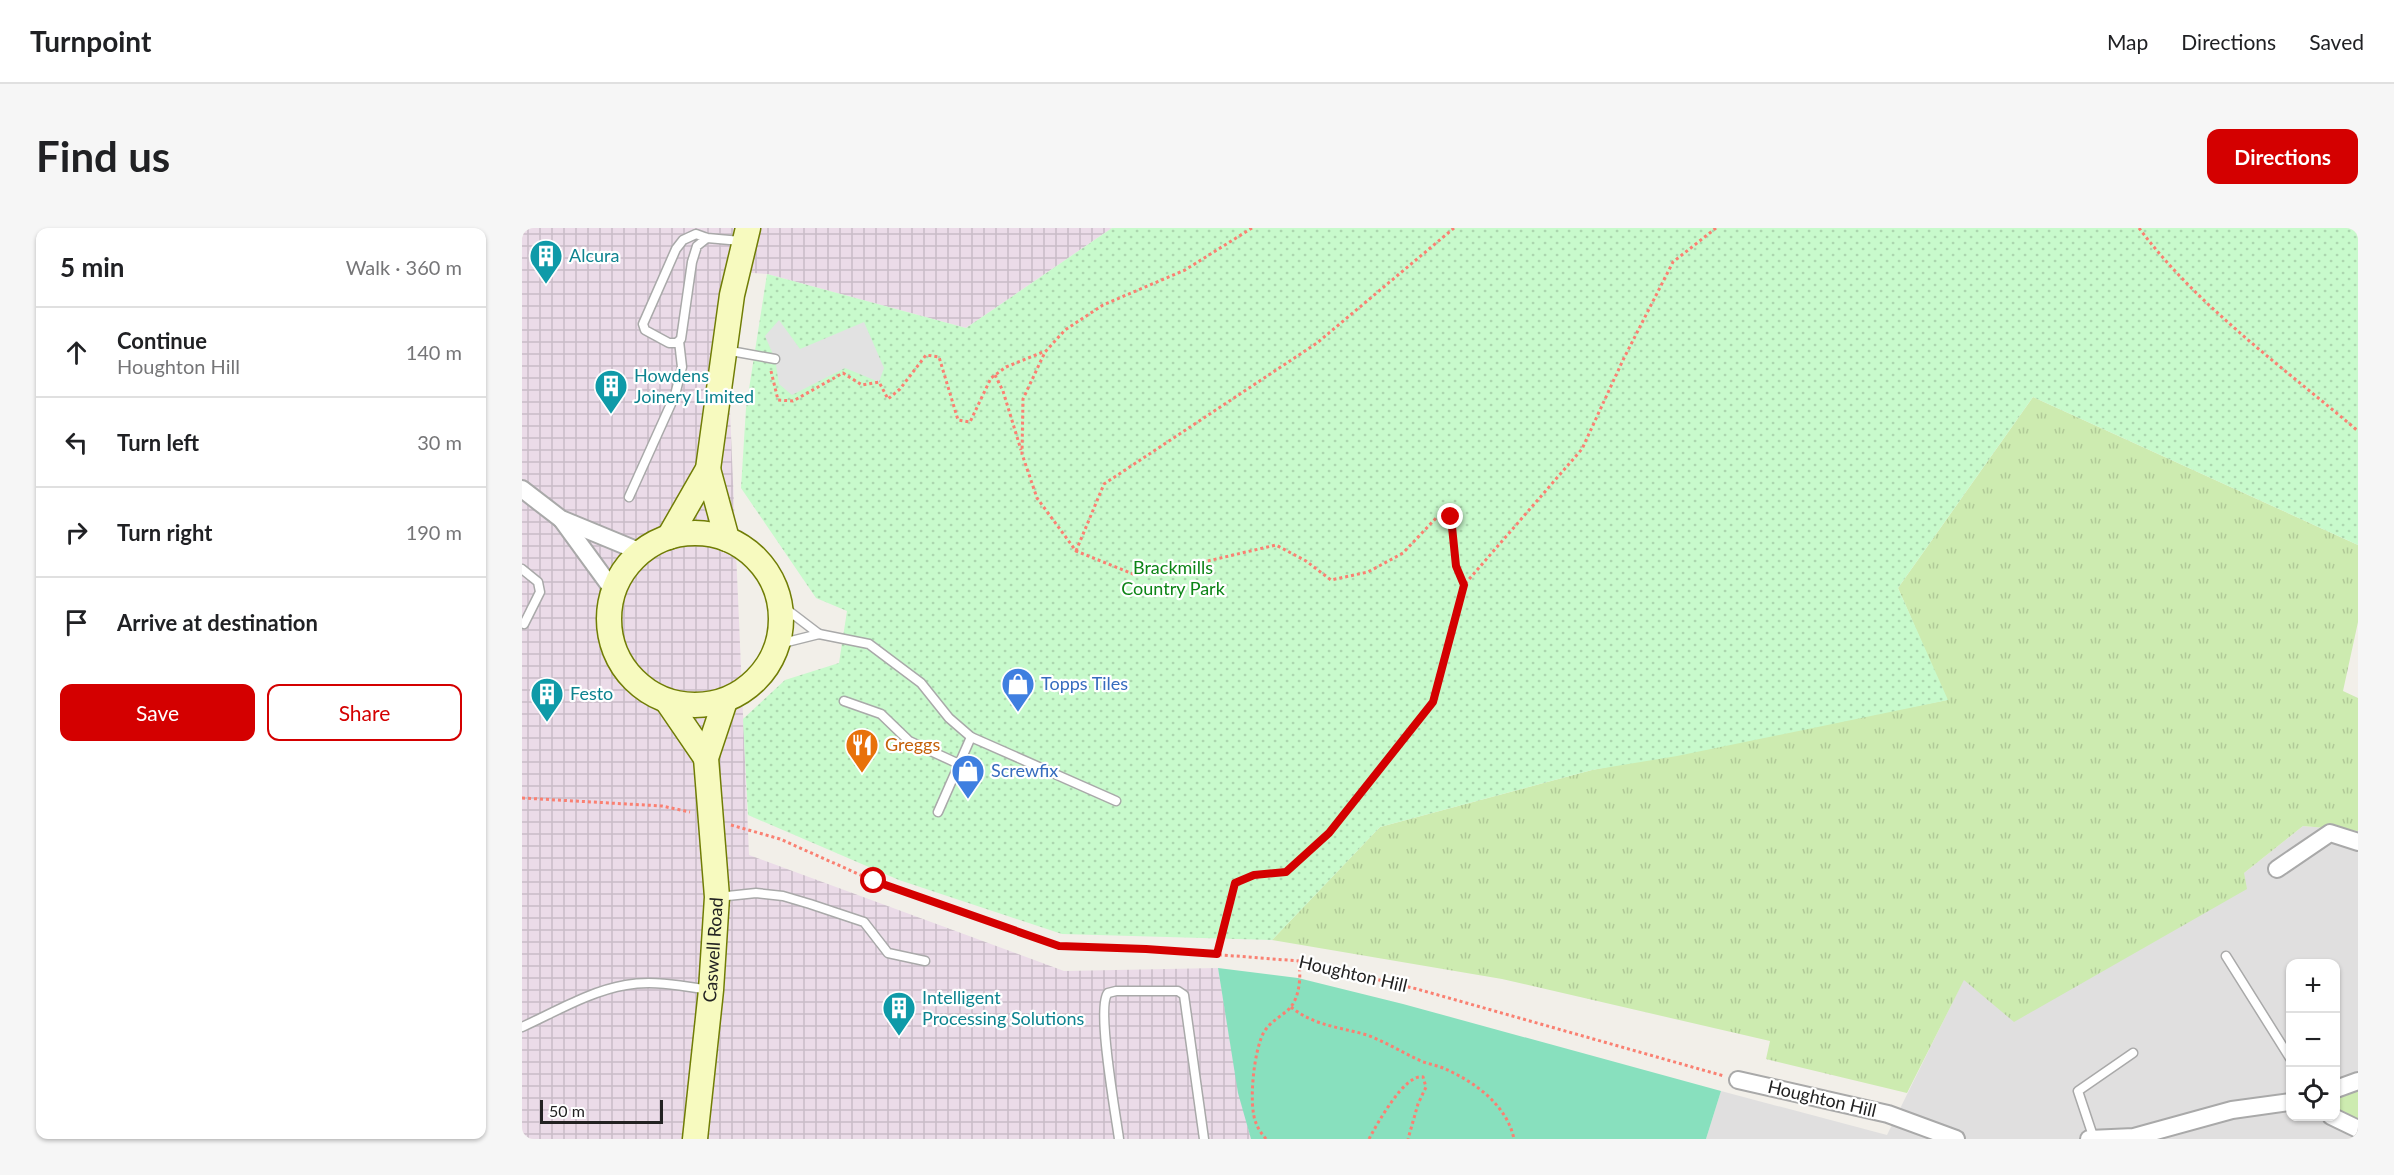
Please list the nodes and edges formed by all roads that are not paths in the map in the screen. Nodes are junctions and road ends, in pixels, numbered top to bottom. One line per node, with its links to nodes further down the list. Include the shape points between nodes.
1 (689, 232): 3 (lane); 4 (lane, via 676,249 643,324 645,330 669,343)
2 (746, 235): 3 (lane); 5 (street)
3 (707, 238): 4 (lane, via 697,246 692,262)
4 (679, 341): 9 (lane, via 682,367 675,395)
5 (725, 349): 6 (lane); 7 (street)
6 (772, 359)
7 (708, 469): 11 (street); 12 (street)
8 (522, 489): 10 (street)
9 (628, 497)
10 (561, 519): 13 (street); 15 (street)
11 (669, 537): 12 (street, via 698,532); 13 (street)
12 (726, 539): 16 (street, via 752,554 771,577)
13 (641, 552): 15 (street, via 624,569)
14 (522, 569): 17 (lane, via 538,582 540,592)
15 (613, 590): 20 (street, via 608,617 612,644 624,669 643,688)
16 (781, 604): 18 (lane); 19 (street)
17 (524, 624)
18 (819, 634): 19 (lane); 23 (lane, via 869,644 921,683)
19 (778, 644): 21 (street, via 767,668 749,688)
20 (667, 701): 21 (street, via 696,706); 24 (street, Caswell Road)
21 (725, 701): 24 (street, Caswell Road)
22 (844, 702): 25 (lane, via 881,714 909,741)
23 (971, 737): 25 (lane); 26 (lane)
24 (705, 758): 30 (street, Caswell Road)
25 (959, 764): 27 (lane)
26 (1116, 801)
27 (938, 812)
28 (2358, 842): 29 (street, via 2330,833)
29 (2277, 869)
30 (717, 897): 32 (lane, via 756,893 810,904 864,922 888,953); 33 (street, Caswell Road)
31 (2226, 956): 35 (lane)
32 (925, 961)
33 (711, 990): 34 (lane, via 626,984); 43 (street, Caswell Road)
34 (522, 1027)
35 (2286, 1052)
36 (2133, 1053): 48 (lane, via 2078,1091)
37 (1738, 1080): 46 (street, Houghton Hill, via 1888,1114)
38 (2358, 1081): 39 (street)
39 (2340, 1088)
40 (2286, 1103): 48 (street, via 2232,1110 2134,1137)
41 (2340, 1120): 42 (street)
42 (2358, 1129)
43 (695, 1139)
44 (1119, 1139): 45 (lane, via 1103,1002 1111,991 1184,995)
45 (1204, 1139)
46 (1956, 1139)
47 (2089, 1139): 48 (street)
48 (2094, 1139)

